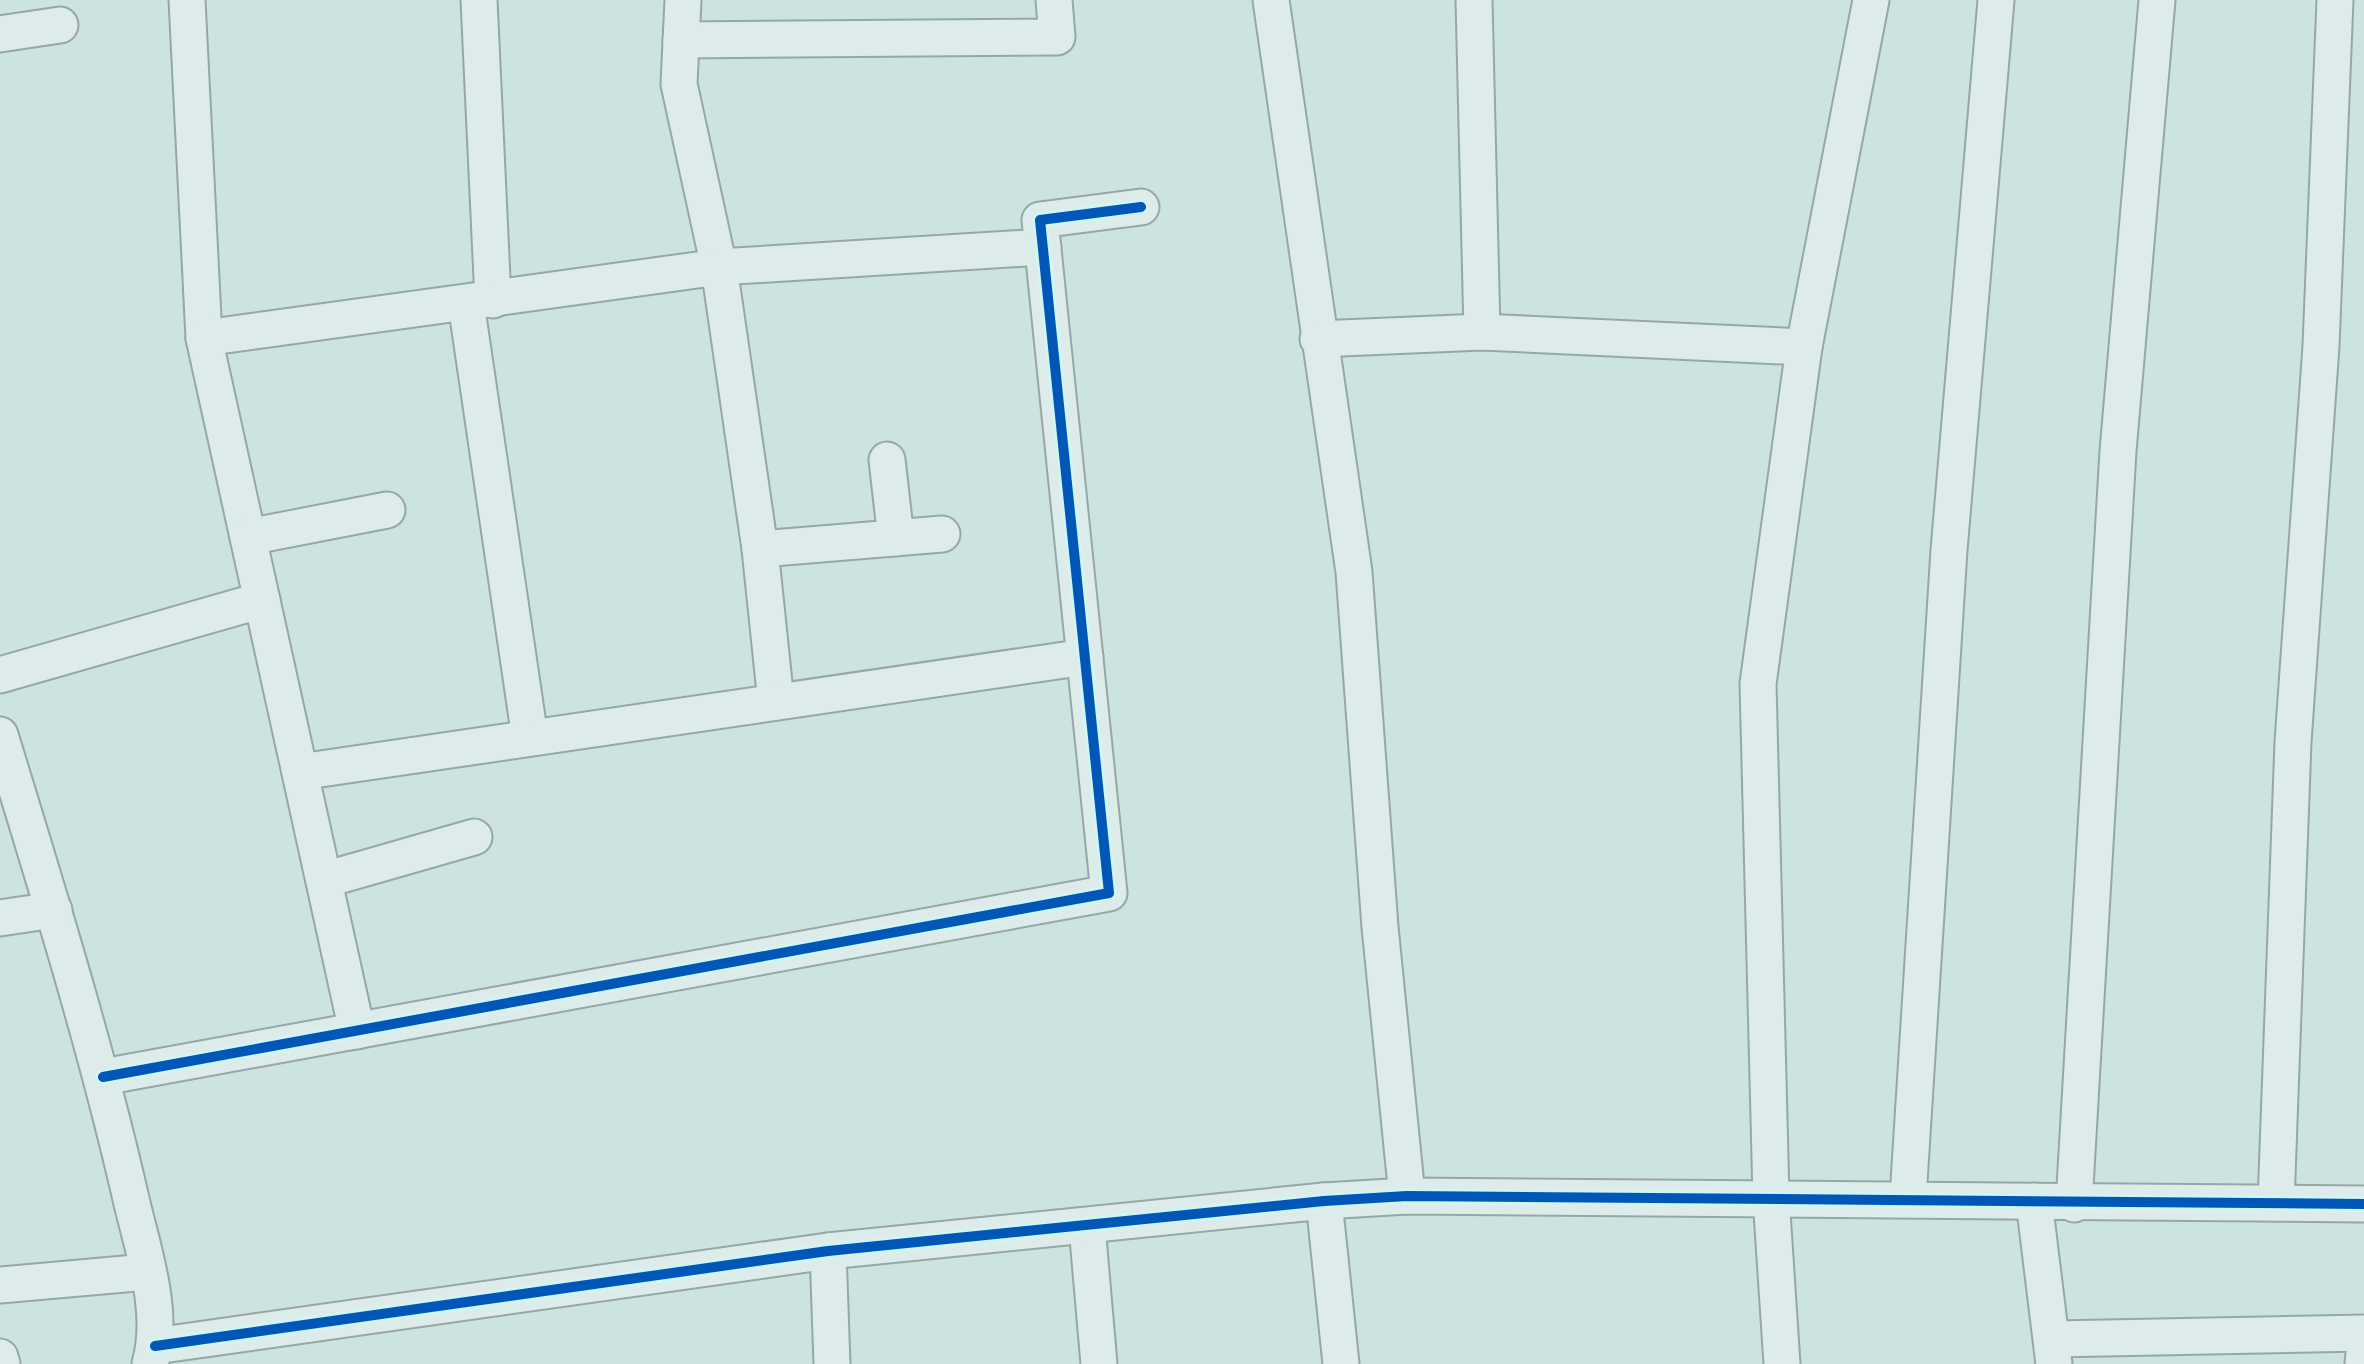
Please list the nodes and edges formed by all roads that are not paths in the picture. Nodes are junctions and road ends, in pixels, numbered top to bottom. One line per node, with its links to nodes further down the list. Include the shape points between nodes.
1 (187, 0): 19 (street)
2 (479, 0): 17 (street)
3 (684, 0): 13 (street)
4 (1054, 0): 13 (street, via 1057,37)
5 (1271, 0): 20 (street)
6 (1474, 0): 18 (street)
7 (1872, 0): 21 (street)
8 (1996, 0): 43 (street, via 1948,550)
9 (2156, 0): 47 (street, via 2118,451)
10 (2334, 0): 46 (street, via 2321,346 2293,742)
11 (60, 25): 12 (street)
12 (0, 34)
13 (681, 40): 16 (street, via 679,84)
14 (1141, 207): 15 (street, via 1040,220)
15 (1043, 247): 16 (street); 29 (street)
16 (719, 267): 17 (street); 27 (street)
17 (480, 302): 19 (street); 33 (street)
18 (1482, 332): 20 (street); 21 (street)
19 (204, 338): 25 (street)
20 (1318, 339): 41 (street, via 1354,572)
21 (1804, 347): 42 (street, via 1758,684)
22 (887, 460): 26 (street)
23 (387, 510): 25 (street)
24 (942, 534): 26 (street)
25 (248, 537): 28 (street)
26 (896, 538): 27 (street)
27 (760, 549): 31 (street)
28 (262, 600): 30 (street); 34 (street)
29 (1085, 658): 31 (street); 39 (street, via 1108,893)
30 (0, 675)
31 (776, 702): 33 (street)
32 (0, 735): 37 (street)
33 (530, 738): 34 (street)
34 (300, 772): 36 (street)
35 (474, 837): 36 (street)
36 (324, 880): 39 (street)
37 (54, 910): 38 (street); 40 (street)
38 (0, 918)
39 (357, 1031): 40 (street)
40 (103, 1078): 52 (street)
41 (1407, 1196): 42 (street); 44 (street)
42 (1771, 1197): 43 (street); 61 (street)
43 (1908, 1198): 45 (street)
44 (1324, 1201): 50 (street); 60 (street)
45 (2034, 1202): 47 (street); 55 (street)
46 (2276, 1202): 47 (street); 48 (street)
47 (2074, 1204)
48 (2364, 1204): 49 (street)
49 (2364, 1215)
50 (1088, 1226): 51 (street); 59 (street)
51 (828, 1250): 57 (street); 58 (street)
52 (147, 1272): 53 (street); 57 (street)
53 (0, 1284)
54 (2364, 1333): 55 (street)
55 (2054, 1352)
56 (2364, 1353): 62 (street)
57 (152, 1355)
58 (832, 1364)
59 (1099, 1364)
60 (1341, 1364)
61 (1782, 1364)
62 (2363, 1364)

